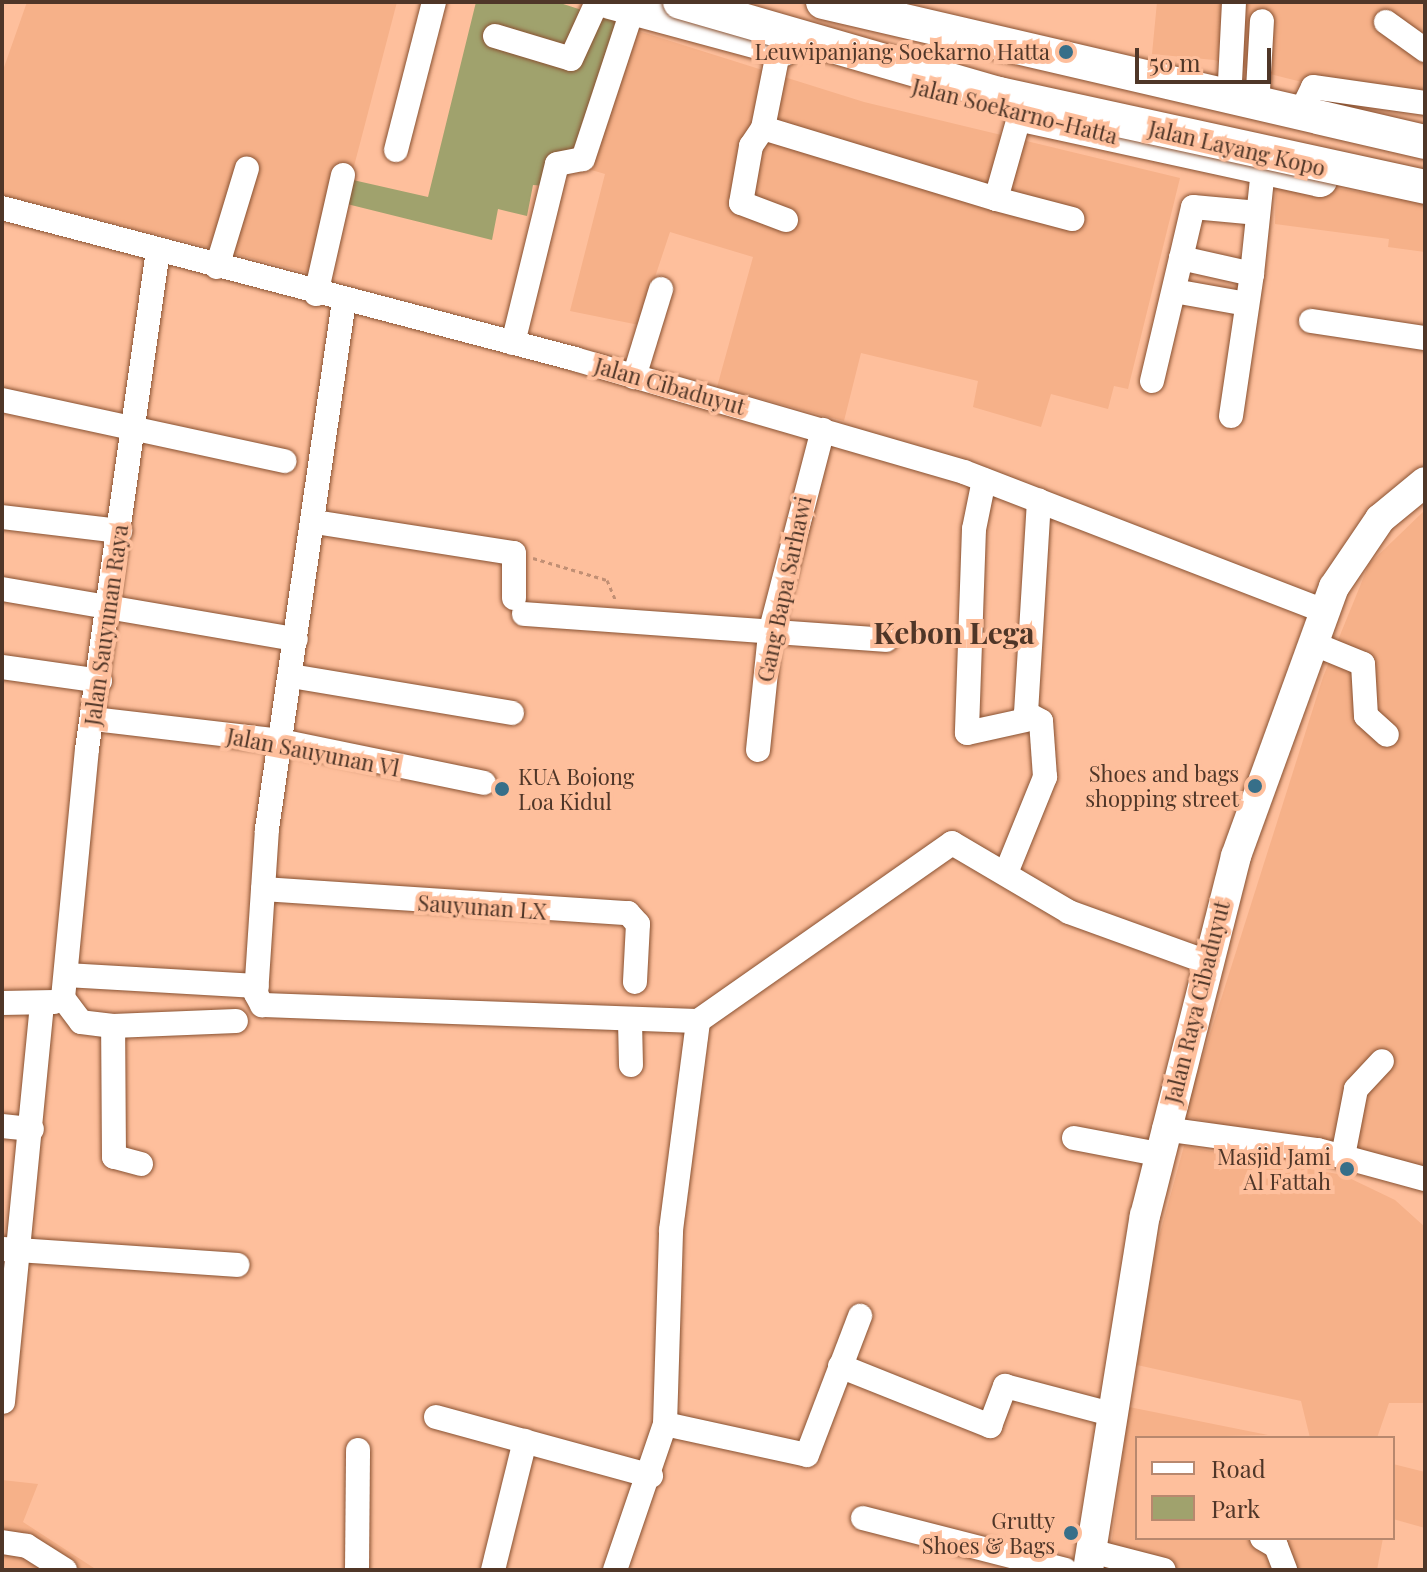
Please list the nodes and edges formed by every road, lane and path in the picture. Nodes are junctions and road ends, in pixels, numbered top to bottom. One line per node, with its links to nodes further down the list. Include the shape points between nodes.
1 (434, 2): 19 (street)
2 (597, 2): 11 (street, via 571,59)
3 (680, 2): 24 (highway, Jalan Layang Kopo, bridge, via 999,94)
4 (747, 2): 20 (highway, Jalan Layang Kopo, via 1004,75)
5 (823, 2): 8 (highway)
6 (1234, 2): 15 (street)
7 (622, 5): 12 (highway, Jalan Soekarno-Hatta); 42 (street, via 583,159 557,164)
8 (913, 14): 15 (highway)
9 (1262, 21): 15 (street)
10 (1386, 22): 13 (street)
11 (495, 36)
12 (779, 48): 16 (highway, Jalan Soekarno-Hatta); 17 (street)
13 (1425, 50)
14 (1425, 103): 15 (street, via 1313,87)
15 (1268, 109): 18 (highway); 22 (highway, via 1302,121 1310,145 1297,166)
16 (1020, 114): 22 (highway, Jalan Soekarno-Hatta); 26 (street)
17 (763, 128): 26 (street); 30 (street, via 751,146 741,203)
18 (1425, 142)
19 (396, 150)
20 (1425, 165)
21 (247, 168): 33 (street)
22 (1268, 170): 25 (highway, Jalan Soekarno-Hatta); 28 (street)
23 (343, 175): 37 (street)
24 (1425, 187)
25 (1425, 198)
26 (996, 199): 29 (street)
27 (2, 208): 31 (street, Jalan Cibaduyut)
28 (1258, 213): 32 (street, via 1193,207); 34 (street)
29 (1072, 219)
30 (786, 220)
31 (158, 251): 33 (street, Jalan Cibaduyut); 47 (street, Jalan Sauyunan Raya)
32 (1181, 258): 34 (street); 36 (street)
33 (217, 267): 37 (street, Jalan Cibaduyut)
34 (1252, 274): 39 (street)
35 (661, 289): 43 (street)
36 (1174, 291): 39 (street); 44 (street)
37 (316, 294): 38 (street, Jalan Cibaduyut)
38 (344, 301): 42 (street, Jalan Cibaduyut); 54 (street)
39 (1247, 304): 46 (street)
40 (1311, 321): 41 (street)
41 (1425, 338)
42 (513, 343): 43 (street, Jalan Cibaduyut)
43 (634, 377): 48 (street, Jalan Cibaduyut)
44 (1152, 381)
45 (2, 400): 47 (street)
46 (1231, 416)
47 (134, 429): 49 (street); 55 (street, Jalan Sauyunan Raya)
48 (823, 430): 50 (street, Jalan Cibaduyut); 61 (street, Gang Bapa Sarhawi)
49 (284, 461)
50 (984, 480): 52 (street, Jalan Cibaduyut); 70 (street, via 974,529 967,733)
51 (1425, 482): 59 (main road, Jalan Raya Cibaduyut, via 1356,548)
52 (1039, 500): 59 (street, Jalan Cibaduyut); 70 (street)
53 (2, 517): 55 (street)
54 (315, 522): 56 (street); 62 (street)
55 (120, 531): 58 (street, Jalan Sauyunan Raya)
56 (514, 553): 60 (path, via 611,583); 60 (street, via 519,606)
57 (2, 589): 58 (street)
58 (112, 609): 62 (street); 67 (street, Jalan Sauyunan Raya)
59 (1324, 611): 64 (main road, Jalan Raya Cibaduyut)
60 (613, 621): 61 (street)
61 (770, 633): 63 (street); 73 (street, Gang Bapa Sarhawi)
62 (296, 639): 66 (street)
63 (886, 640)
64 (1312, 643): 71 (street, via 1363,664 1366,716); 77 (main road, Jalan Raya Cibaduyut)
65 (2, 667): 67 (street)
66 (291, 676): 68 (street); 72 (street)
67 (100, 681): 69 (street, Jalan Sauyunan Raya)
68 (512, 713)
69 (94, 719): 72 (street, Jalan Sauyunan Vl); 80 (street, Jalan Sauyunan Raya)
70 (1026, 720): 75 (street, via 1041,721 1045,777)
71 (1387, 735)
72 (280, 741): 74 (street, Jalan Sauyunan Vl); 76 (street)
73 (758, 750)
74 (484, 783)
75 (1006, 873): 77 (street, via 1122,936); 84 (street, via 963,844 934,850)
76 (263, 889): 78 (street, Sauyunan LX, via 628,913 638,924); 79 (street)
77 (1204, 961): 91 (main road, Jalan Raya Cibaduyut)
78 (635, 982)
79 (257, 986): 80 (street); 83 (street, via 262,1005 278,1009)
80 (57, 994): 81 (street); 85 (street, via 81,1022); 89 (street, Jalan Sauyunan Raya)
81 (2, 1003)
82 (236, 1021): 85 (street)
83 (630, 1021): 84 (street); 87 (street)
84 (698, 1021): 103 (street, via 671,1230)
85 (113, 1026): 93 (street, via 114,1157)
86 (1382, 1061): 92 (street, via 1356,1089)
87 (631, 1065)
88 (2, 1126): 89 (street)
89 (32, 1129): 95 (street, Jalan Sauyunan Raya)
90 (1074, 1138): 91 (street)
91 (1161, 1141): 92 (street); 101 (main road, Jalan Raya Cibaduyut)
92 (1343, 1156): 94 (street)
93 (141, 1164)
94 (1425, 1179)
95 (10, 1249): 96 (street); 98 (street, Jalan Sauyunan Raya)
96 (237, 1265)
97 (860, 1316): 99 (street)
98 (4, 1366): 100 (street, Jalan Sauyunan Raya)
99 (840, 1366): 101 (street, via 990,1426 1005,1386); 103 (street, via 807,1455)
100 (3, 1402)
101 (1111, 1414): 110 (main road, Jalan Raya Cibaduyut)
102 (436, 1417): 104 (street)
103 (665, 1424): 106 (street)
104 (525, 1441): 106 (street); 113 (street)
105 (358, 1450): 112 (street)
106 (651, 1476): 114 (street)
107 (863, 1518): 115 (street)
108 (1266, 1540): 117 (street, via 1276,1546)
109 (2, 1542): 111 (street, via 27,1546)
110 (1089, 1561): 116 (street)
111 (60, 1569)
112 (357, 1570)
113 (493, 1570)
114 (615, 1570)
115 (1065, 1570)
116 (1164, 1570)
117 (1285, 1570)

